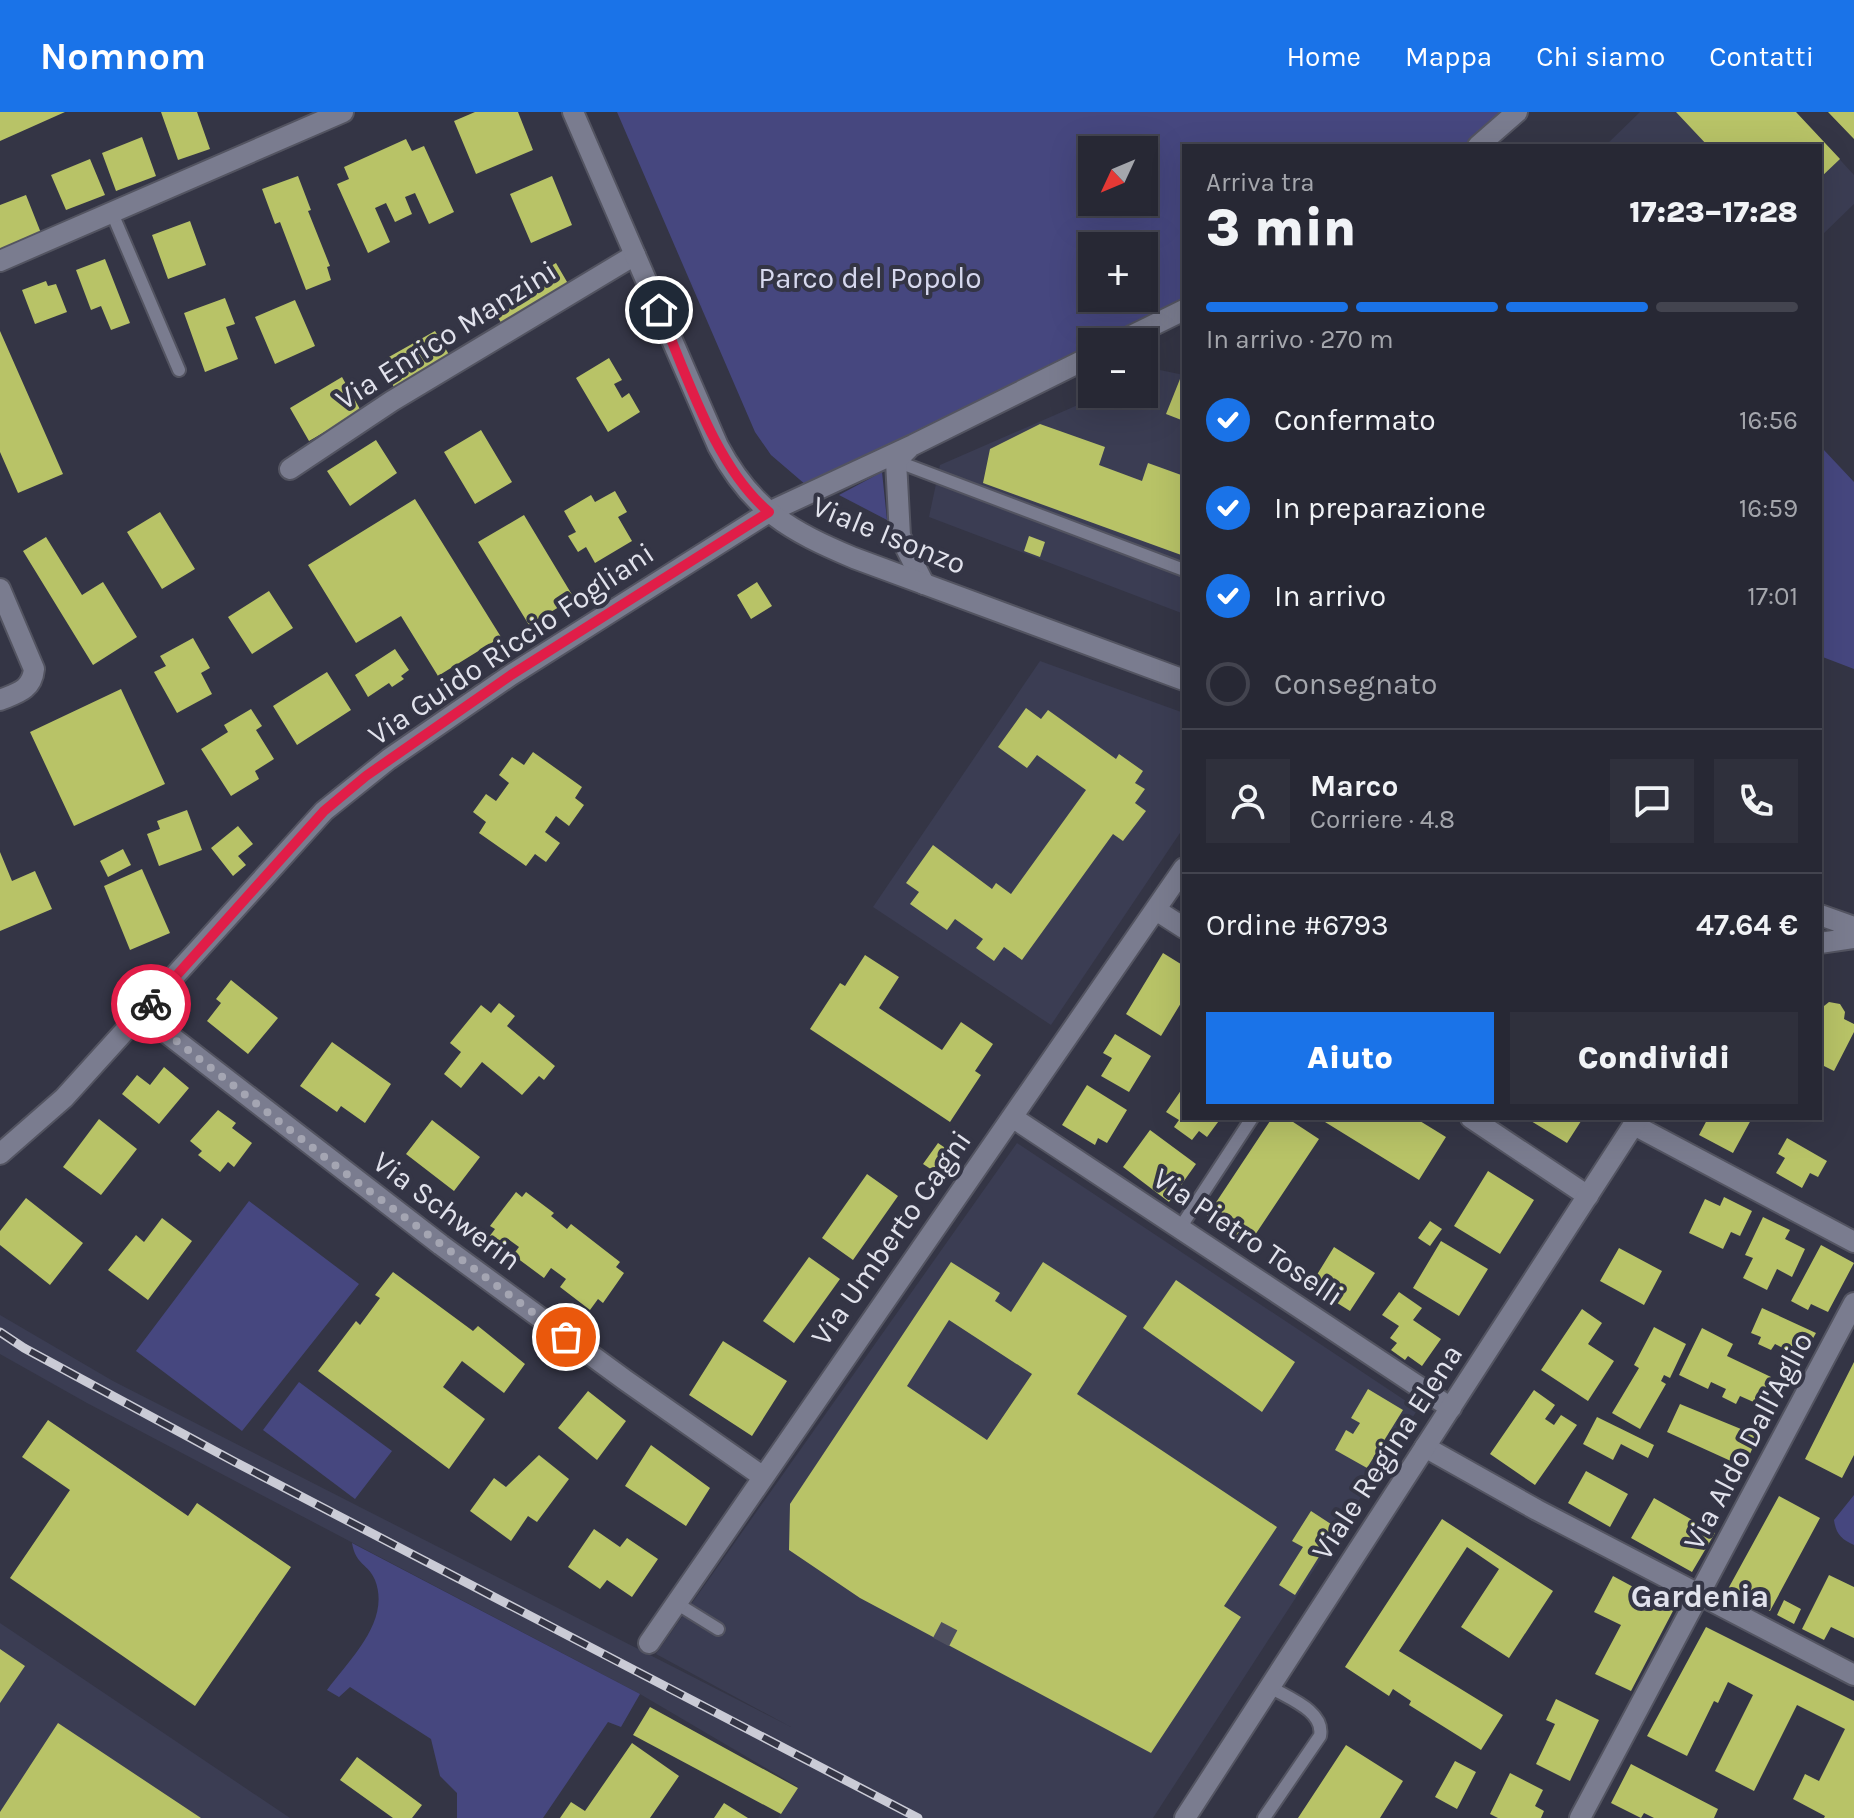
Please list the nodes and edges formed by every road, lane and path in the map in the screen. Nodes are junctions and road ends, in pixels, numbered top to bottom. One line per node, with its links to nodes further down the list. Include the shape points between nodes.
1 (343, 112): 5 (street)
2 (573, 112): 6 (street, Viale Isonzo)
3 (1517, 112): 4 (street)
4 (1480, 144)
5 (112, 213): 7 (street); 11 (lane)
6 (635, 255): 14 (street, Via Enrico Manzini, via 392,401); 15 (street, Viale Isonzo, via 718,446 733,474)
7 (0, 261)
8 (1182, 311): 9 (street)
9 (1147, 328)
10 (1078, 363): 12 (street, Via Guido Riccio Fogliani)
11 (179, 370)
12 (913, 445): 13 (street); 15 (street, Via Guido Riccio Fogliani)
13 (896, 461): 16 (lane); 17 (street, via 900,536)
14 (290, 469)
15 (769, 512): 17 (street, Viale Isonzo, via 806,538); 28 (street, Via Guido Riccio Fogliani, via 511,675 366,776 324,811)
16 (1182, 569)
17 (924, 584): 19 (street, Viale Isonzo)
18 (0, 589): 20 (street, via 34,669 27,688)
19 (1182, 679)
20 (0, 700)
21 (1182, 871): 22 (street, Via Umberto Cagni)
22 (1156, 910): 24 (street); 29 (street, Via Umberto Cagni)
23 (1822, 916): 25 (street)
24 (1182, 927)
25 (1854, 927)
26 (1854, 938): 27 (street)
27 (1822, 943)
28 (142, 1014): 33 (street, Via Guido Riccio Fogliani, via 49,1113); 40 (street, Via Schwerin, via 345,1173)
29 (1012, 1117): 35 (street, Via Pietro Toselli); 40 (street, Via Umberto Cagni)
30 (1251, 1120): 35 (lane)
31 (1474, 1120): 34 (street)
32 (1636, 1122): 34 (street, Viale Regina Elena); 36 (street)
33 (0, 1154)
34 (1588, 1196): 38 (street, Viale Regina Elena)
35 (1180, 1228): 38 (street, Via Pietro Toselli)
36 (1854, 1242)
37 (1854, 1303): 41 (street, Via Aldo Dall'Aglio)
38 (1451, 1408): 39 (street, Viale Regina Elena)
39 (1425, 1447): 41 (street); 46 (street, Viale Regina Elena)
40 (762, 1476): 42 (street, Via Umberto Cagni)
41 (1700, 1596): 45 (street); 49 (street, Via Aldo Dall'Aglio)
42 (676, 1603): 43 (lane); 44 (street, Via Umberto Cagni)
43 (718, 1629)
44 (649, 1643)
45 (1854, 1675)
46 (1270, 1687): 47 (street, Viale Regina Elena); 48 (lane, via 1310,1711 1322,1728)
47 (1190, 1814)
48 (1264, 1818)
49 (1580, 1818)

